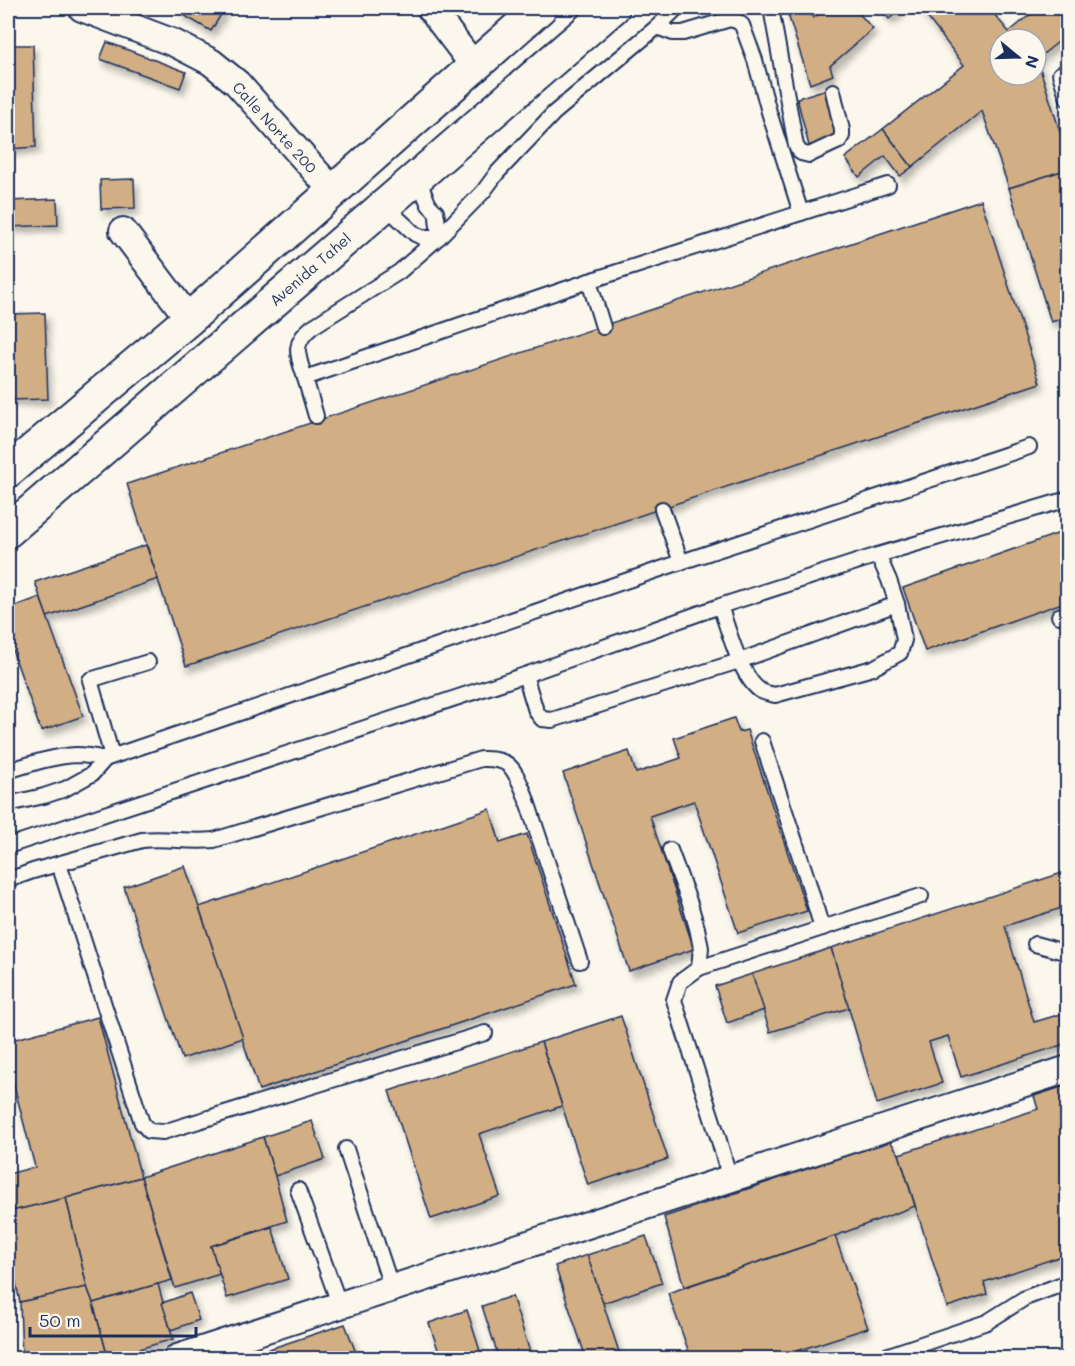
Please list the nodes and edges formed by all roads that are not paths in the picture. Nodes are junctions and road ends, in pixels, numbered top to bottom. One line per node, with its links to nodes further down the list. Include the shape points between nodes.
1 (82, 8): 14 (street, Calle Norte 200, via 174,43 211,62 237,82)
2 (430, 8): 8 (street)
3 (540, 8): 8 (street)
4 (613, 8): 12 (street, Avenida Tahel)
5 (677, 8): 7 (lane)
6 (771, 8): 10 (lane, via 796,146 801,153 809,155 842,136)
7 (657, 27): 16 (lane, via 683,33 730,19 742,24); 18 (lane, via 554,114)
8 (474, 66): 14 (street)
9 (1060, 74): 11 (lane)
10 (833, 91)
11 (1068, 99)
12 (417, 177): 15 (street, Avenida Tahel); 18 (lane, via 437,217)
13 (888, 185): 16 (lane)
14 (334, 192): 20 (street)
15 (384, 205): 18 (lane, via 415,234); 28 (street, Avenida Tahel)
16 (801, 213): 19 (lane)
17 (123, 231): 20 (street)
18 (439, 237): 22 (lane, via 399,272 303,334 297,353)
19 (589, 281): 21 (lane); 22 (lane)
20 (189, 319): 25 (street)
21 (603, 327)
22 (305, 378): 23 (lane)
23 (316, 416)
24 (1029, 447): 30 (lane)
25 (8, 471)
26 (1068, 499): 29 (lane)
27 (662, 509): 30 (lane)
28 (8, 531)
29 (878, 555): 31 (lane); 32 (lane)
30 (681, 562): 37 (lane)
31 (897, 604): 33 (lane); 33 (lane, via 904,640 900,653 873,668 775,695 761,691)
32 (720, 606): 33 (lane); 35 (lane)
33 (739, 661): 35 (lane, via 552,720 543,719 536,711)
34 (148, 662): 37 (lane, via 90,680)
35 (525, 675): 40 (lane)
36 (762, 741): 45 (lane)
37 (109, 758): 38 (lane, via 78,755); 39 (lane, via 92,774 64,789)
38 (8, 771)
39 (8, 804)
40 (8, 846)
41 (670, 850): 49 (lane, via 697,928)
42 (59, 864): 43 (lane); 48 (lane, via 153,838 214,840 481,759 496,759 514,771 524,792); 50 (lane, via 142,1123 149,1131 163,1132)
43 (8, 880)
44 (921, 896): 45 (lane)
45 (822, 928): 49 (lane)
46 (1035, 944): 47 (lane)
47 (1068, 953)
48 (580, 961)
49 (699, 968): 53 (lane, via 680,982 674,1000)
50 (485, 1033)
51 (1068, 1069): 53 (street)
52 (346, 1149): 56 (lane)
53 (730, 1179): 56 (street)
54 (298, 1190): 57 (lane)
55 (1068, 1282): 59 (lane, via 1025,1298 987,1322)
56 (392, 1289): 57 (street)
57 (340, 1306): 58 (street)
58 (177, 1359)
59 (880, 1359)

